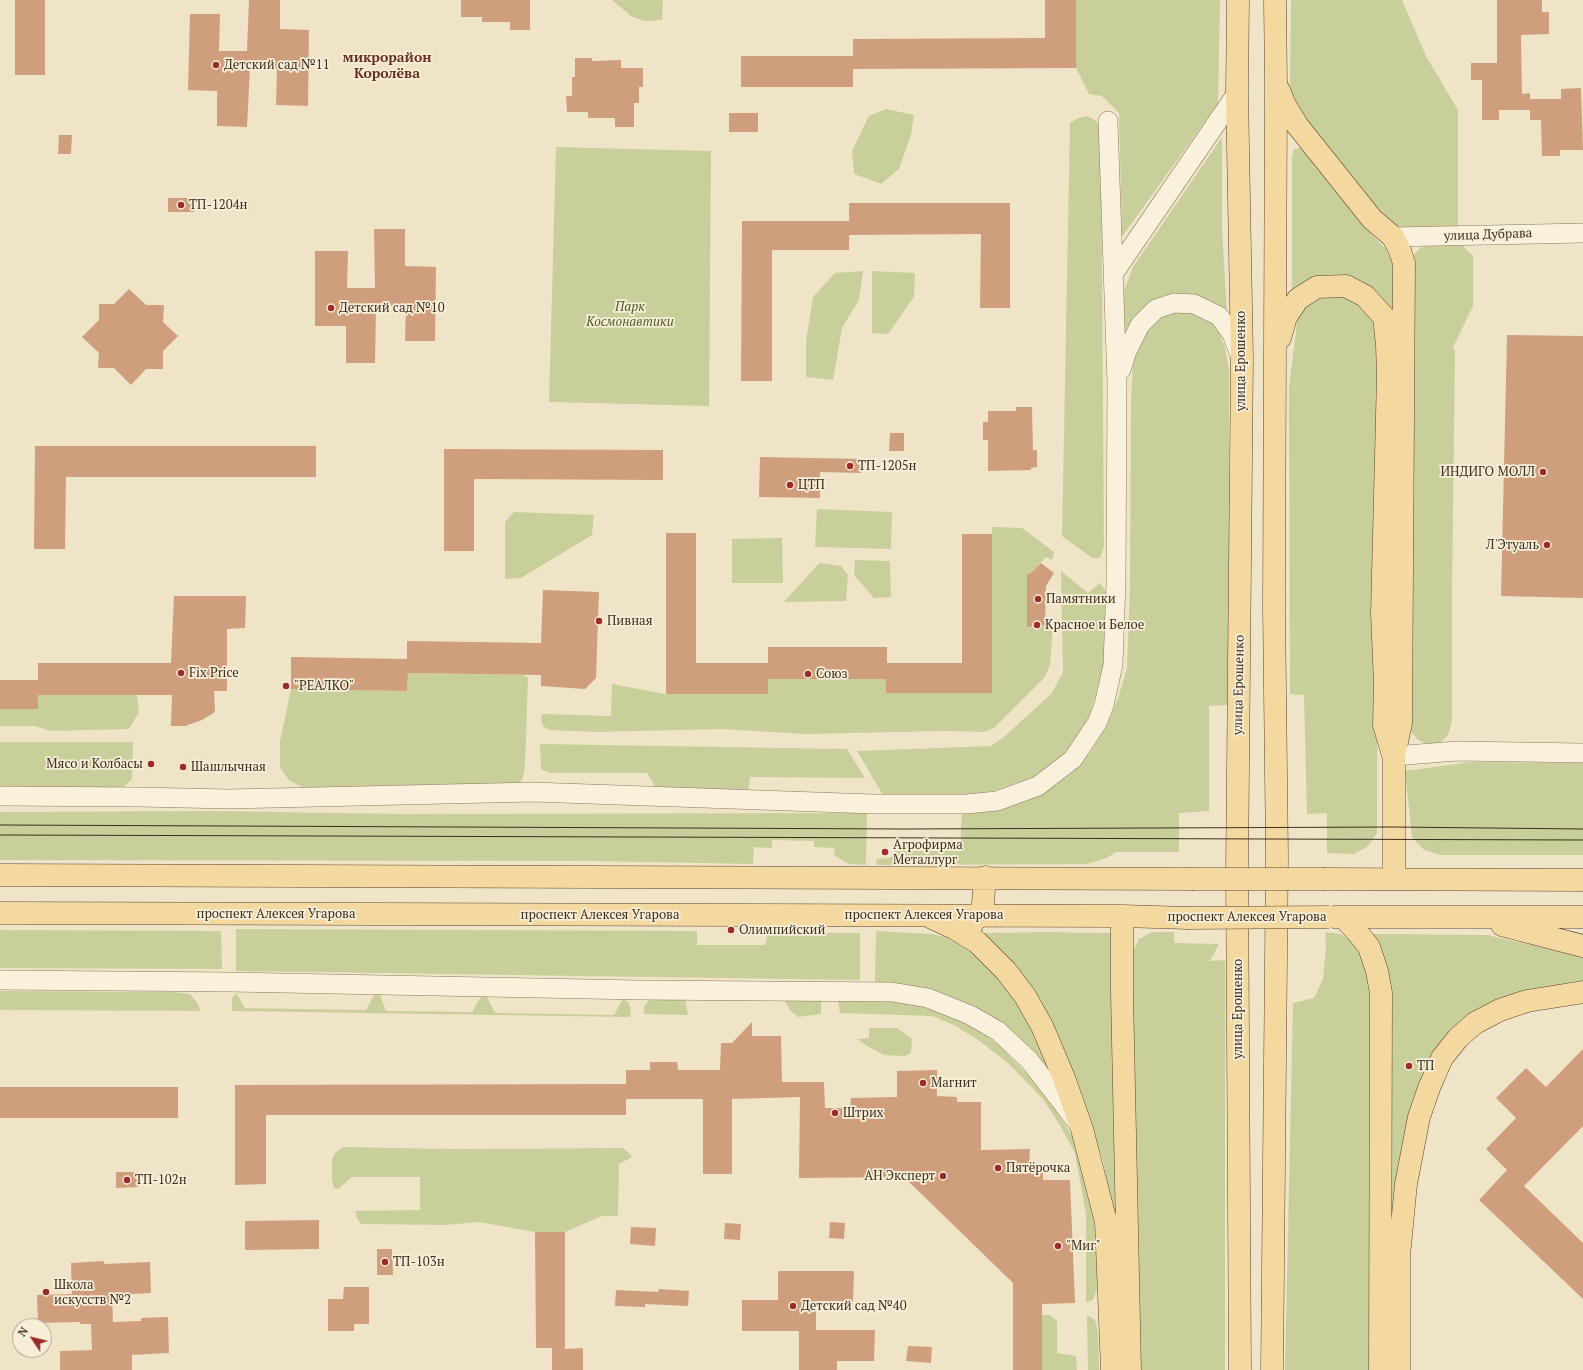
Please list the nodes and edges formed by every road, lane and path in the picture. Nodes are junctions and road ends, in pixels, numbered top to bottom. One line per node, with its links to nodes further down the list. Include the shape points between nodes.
1 (1238, 0): 4 (main road, улица Ерошенко)
2 (1275, 0): 3 (main road)
3 (1276, 83): 7 (main road, via 1297,125 1372,219); 9 (main road)
4 (1237, 93): 8 (street); 10 (main road, улица Ерошенко)
5 (1108, 121): 8 (street)
6 (1583, 233): 7 (street, улица Дубрава)
7 (1393, 237): 13 (main road, via 1404,264 1401,723)
8 (1114, 273): 11 (street)
9 (1275, 357): 13 (main road, via 1286,317 1298,299 1317,287 1346,286 1365,296 1384,317 1388,345 1382,614 1384,725); 34 (main road, via 1274,607 1277,856)
10 (1242, 358): 11 (street, via 1232,334 1219,316 1194,304 1174,303 1156,309 1140,324 1127,351); 31 (main road, улица Ерошенко, via 1237,871)
11 (1117, 383): 14 (street, via 1113,665 1098,723 1073,759 1038,786 997,801 967,804 873,804 533,792 229,799)
12 (1583, 753): 13 (street, via 1457,751)
13 (1394, 756): 17 (main road)
14 (0, 796)
15 (0, 875): 16 (main road)
16 (985, 878): 17 (main road, bridge); 20 (main road)
17 (1394, 879): 18 (main road)
18 (1583, 880)
19 (0, 913): 21 (main road, проспект Алексея Угарова)
20 (982, 915): 21 (main road, проспект Алексея Угарова); 22 (main road, проспект Алексея Угарова); 26 (main road, via 974,920 971,927 971,933)
21 (925, 916): 26 (main road, via 954,928)
22 (1122, 916): 24 (main road, проспект Алексея Угарова, bridge); 33 (main road)
23 (1468, 917): 24 (main road, проспект Алексея Угарова); 25 (main road, проспект Алексея Угарова); 27 (main road)
24 (1337, 918): 35 (main road, via 1368,947 1377,971 1381,993)
25 (1583, 918)
26 (977, 942): 30 (main road, via 1006,971 1025,996 1042,1026)
27 (1583, 946)
28 (0, 980): 30 (street, via 892,992 928,998 970,1015 998,1031 1029,1060)
29 (1583, 992): 36 (main road, via 1527,1001 1500,1010 1475,1023 1458,1038 1442,1058 1428,1088 1419,1117 1406,1184 1400,1256)
30 (1082, 1129): 32 (main road, via 1106,1222)
31 (1239, 1367)
32 (1112, 1370)
33 (1130, 1370)
34 (1272, 1370)
35 (1380, 1370)
36 (1399, 1370)

